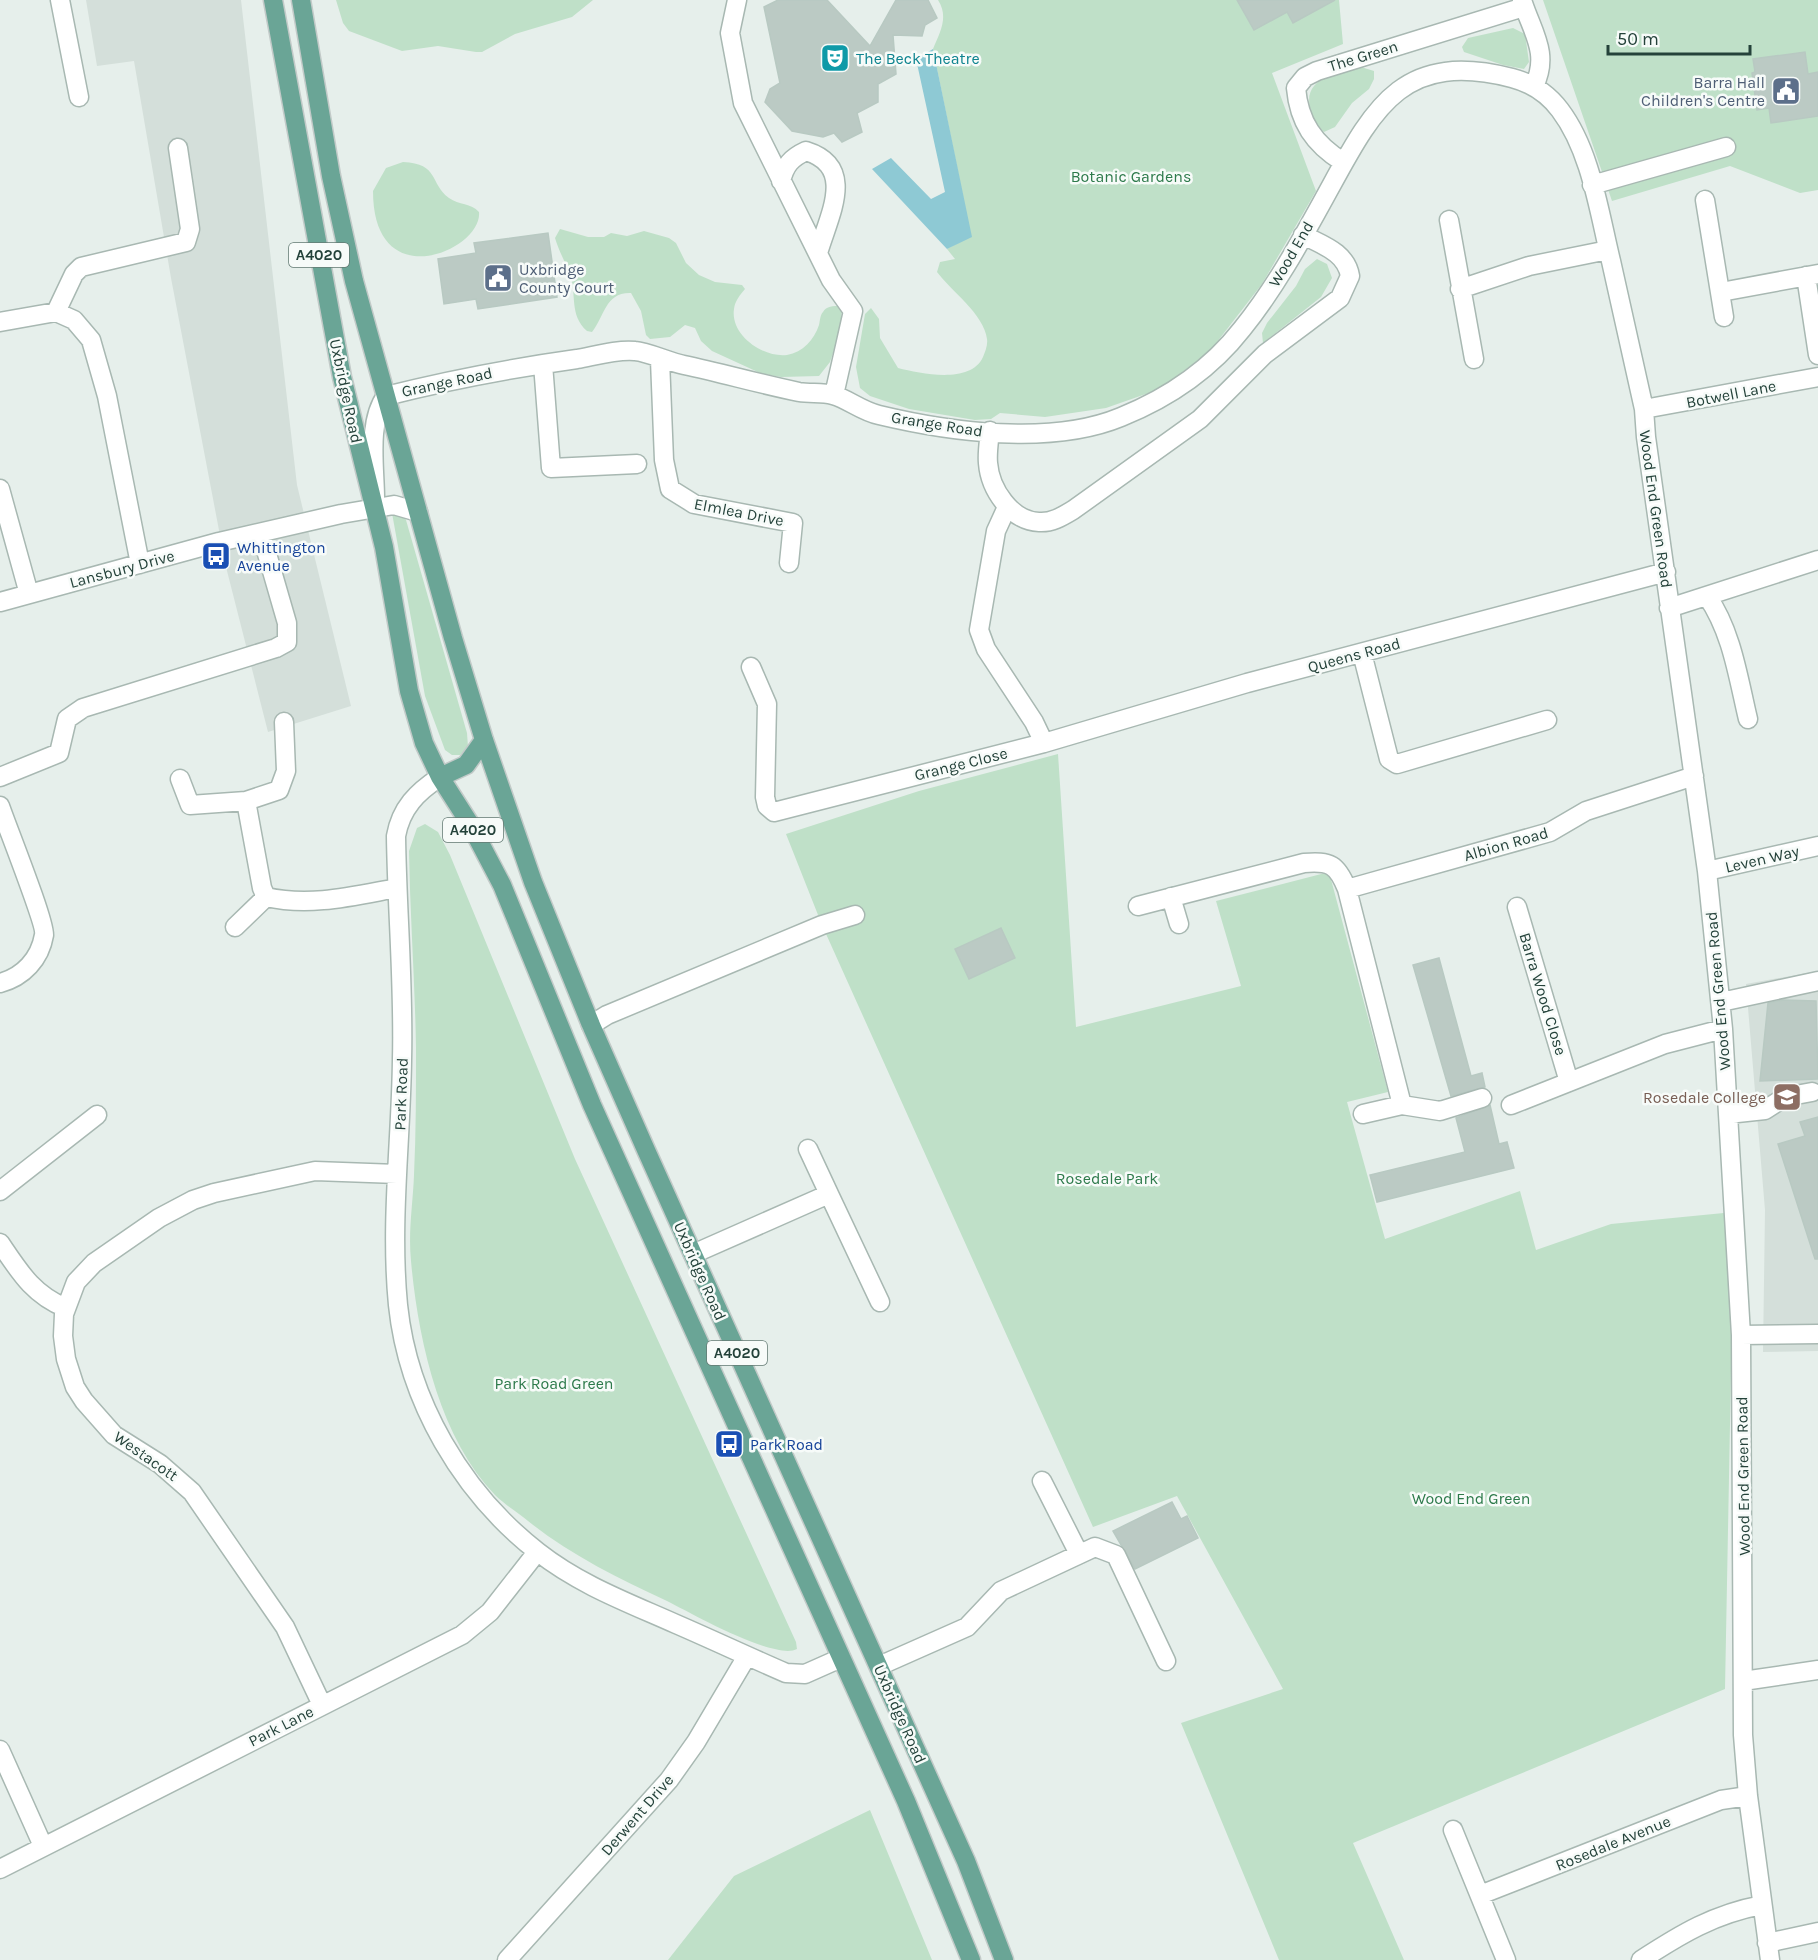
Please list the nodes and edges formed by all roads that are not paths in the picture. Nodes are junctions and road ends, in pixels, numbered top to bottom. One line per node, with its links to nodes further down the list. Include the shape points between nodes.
1 (60, 0): 7 (street)
2 (273, 0): 37 (main road, Uxbridge Road / A4020, via 342,376)
3 (302, 0): 31 (main road, Uxbridge Road / A4020, via 331,176 354,281)
4 (732, 1): 12 (street, via 730,33 737,81 743,103)
5 (1523, 3): 6 (street, via 1541,55); 11 (street, The Green, via 1305,76 1296,88 1308,130 1328,153)
6 (1534, 86): 8 (street, Wood End); 11 (street, Wood End, via 1483,72 1427,75 1396,92 1382,105)
7 (79, 97)
8 (1559, 109): 13 (street, Wood End Green Road, via 1578,141)
9 (1726, 147): 13 (street)
10 (178, 148): 22 (street, via 190,229 186,242 81,267)
11 (1343, 162): 16 (street, Wood End)
12 (781, 181): 18 (street); 18 (street, via 784,168 806,150 832,165 837,179 835,194)
13 (1592, 185): 17 (street, Wood End Green Road)
14 (1705, 200): 21 (street)
15 (1449, 220): 20 (street)
16 (1303, 235): 33 (street, Wood End, via 1241,331 1212,361 1164,398 1112,421 1063,432); 36 (street, via 1346,262 1350,276 1340,298 1265,354 1200,418 1073,510 1041,522 1028,520)
17 (1608, 250): 20 (street, via 1529,266); 32 (street, Wood End Green Road)
18 (818, 253): 30 (street, via 853,311)
19 (1812, 275): 21 (street); 25 (street)
20 (1460, 290): 26 (street)
21 (1721, 292): 23 (street)
22 (56, 312): 24 (street); 42 (street, via 83,328 98,356)
23 (1724, 317)
24 (0, 322)
25 (1818, 355)
26 (1474, 359)
27 (660, 360): 28 (street, Grange Road, via 635,350); 30 (street, Grange Road, via 804,393); 41 (street, Elmlea Drive, via 664,460 670,489 694,504 793,523)
28 (543, 364): 31 (street, Grange Road); 34 (street, via 551,468)
29 (1818, 377): 32 (street, Botwell Lane)
30 (834, 395): 33 (street, Grange Road, via 877,414)
31 (386, 396): 37 (street, via 376,434); 38 (main road, Uxbridge Road / A4020)
32 (1644, 409): 43 (street, Wood End Green Road)
33 (990, 431): 36 (street, Grange Road, via 988,464)
34 (637, 464)
35 (0, 489): 44 (street)
36 (1007, 507): 54 (street, via 996,531 979,630 986,649)
37 (375, 508): 38 (street, Lansbury Drive, via 403,506); 39 (street, Lansbury Drive); 57 (main road, Uxbridge Road / A4020, via 409,691 424,743)
38 (418, 512): 53 (main road, Uxbridge Road / A4020)
39 (261, 533): 42 (street, Lansbury Drive); 56 (street, via 287,623 287,642 83,708 67,719 59,753)
40 (1818, 560): 45 (street)
41 (789, 563)
42 (140, 564): 44 (street, Lansbury Drive)
43 (1666, 572): 47 (street, Wood End Green Road); 48 (street, Queens Road)
44 (29, 594): 46 (street, Lansbury Drive)
45 (1707, 596): 47 (street); 50 (street, via 1719,613 1729,640)
46 (0, 602)
47 (1669, 608): 55 (street, Wood End Green Road)
48 (1362, 653): 51 (street, via 1389,759 1396,764); 54 (street, Queens Road)
49 (751, 667): 54 (street, Grange Close, via 768,704 765,796 767,806 774,812)
50 (1748, 719)
51 (1547, 720)
52 (284, 722): 59 (street, via 286,771 279,790)
53 (484, 740): 57 (main road, via 466,765); 75 (main road, Uxbridge Road / A4020, via 533,882)
54 (1044, 743)
55 (1694, 776): 62 (street, Wood End Green Road); 64 (street, Albion Road, via 1586,811 1550,832)
56 (0, 777)
57 (440, 777): 63 (street, Park Road, via 421,789 399,820); 99 (main road, Uxbridge Road / A4020, via 502,885 596,1115)
58 (180, 778): 59 (street, via 190,805)
59 (246, 801): 65 (street)
60 (0, 806): 73 (street, via 45,932 36,959 14,980)
61 (1818, 846): 62 (street, Leven Way)
62 (1707, 871): 74 (street, Wood End Green Road)
63 (397, 888): 65 (street, via 318,902); 86 (street, Park Road, via 402,1060)
64 (1347, 889): 66 (street, via 1340,870 1323,861); 80 (street)
65 (266, 897): 71 (street)
66 (1171, 897): 67 (street); 70 (street)
67 (1138, 906)
68 (1517, 907): 77 (street, Barra Wood Close)
69 (855, 915): 75 (street, via 822,925 606,1015)
70 (1179, 924)
71 (234, 927)
72 (1818, 981): 74 (street)
73 (0, 983)
74 (1721, 1002): 76 (street, Wood End Green Road)
75 (591, 1025): 90 (main road, Uxbridge Road / A4020)
76 (1724, 1029): 77 (street, via 1665,1044); 83 (street, Wood End Green Road)
77 (1569, 1082): 81 (street)
78 (1812, 1092): 83 (street, via 1785,1097 1765,1110)
79 (1482, 1098): 80 (street, via 1440,1111)
80 (1402, 1105): 82 (street)
81 (1511, 1105)
82 (1363, 1114)
83 (1728, 1114): 94 (street, Wood End Green Road)
84 (97, 1115): 87 (street)
85 (808, 1149): 88 (street)
86 (397, 1174): 92 (street, Westacott, via 315,1171 193,1200 159,1218 94,1263 76,1282); 96 (street, Park Road, via 398,1306 420,1391 440,1437 467,1480)
87 (0, 1191)
88 (828, 1194): 90 (street); 91 (street)
89 (0, 1243): 92 (street, via 33,1290)
90 (693, 1254): 101 (main road, Uxbridge Road / A4020)
91 (879, 1302)
92 (66, 1308): 104 (street, Westacott, via 66,1359 84,1401 114,1435 171,1472 192,1492 285,1627)
93 (1818, 1334): 94 (street)
94 (1741, 1335): 103 (street, Wood End Green Road)
95 (1042, 1481): 97 (street)
96 (537, 1552): 98 (street, Park Road, via 609,1595); 104 (street, Park Lane, via 490,1612 462,1635)
97 (1079, 1554): 100 (street, via 1095,1547 1116,1555); 101 (street, via 1001,1591 968,1627)
98 (747, 1656): 99 (street, Park Road, via 796,1675); 114 (street, Derwent Drive, via 669,1780)
99 (842, 1658): 115 (main road, Uxbridge Road / A4020)
100 (1166, 1661)
101 (879, 1666): 116 (main road, Uxbridge Road / A4020, via 966,1861)
102 (1818, 1670): 103 (street)
103 (1743, 1681): 106 (street, Wood End Green Road)
104 (322, 1705): 108 (street, Park Lane)
105 (0, 1750): 108 (street)
106 (1748, 1796): 110 (street, Rosedale Avenue, via 1720,1800); 111 (street, Wood End Green Road)
107 (1453, 1830): 110 (street)
108 (43, 1846): 109 (street, Park Lane)
109 (0, 1869)
110 (1480, 1895): 117 (street)
111 (1762, 1905): 113 (street, Wood End Green Road); 118 (street, via 1711,1920)
112 (1818, 1932): 113 (street)
113 (1769, 1951)
114 (507, 1960)
115 (971, 1960)
116 (1004, 1960)
117 (1506, 1960)
118 (1641, 1960)

